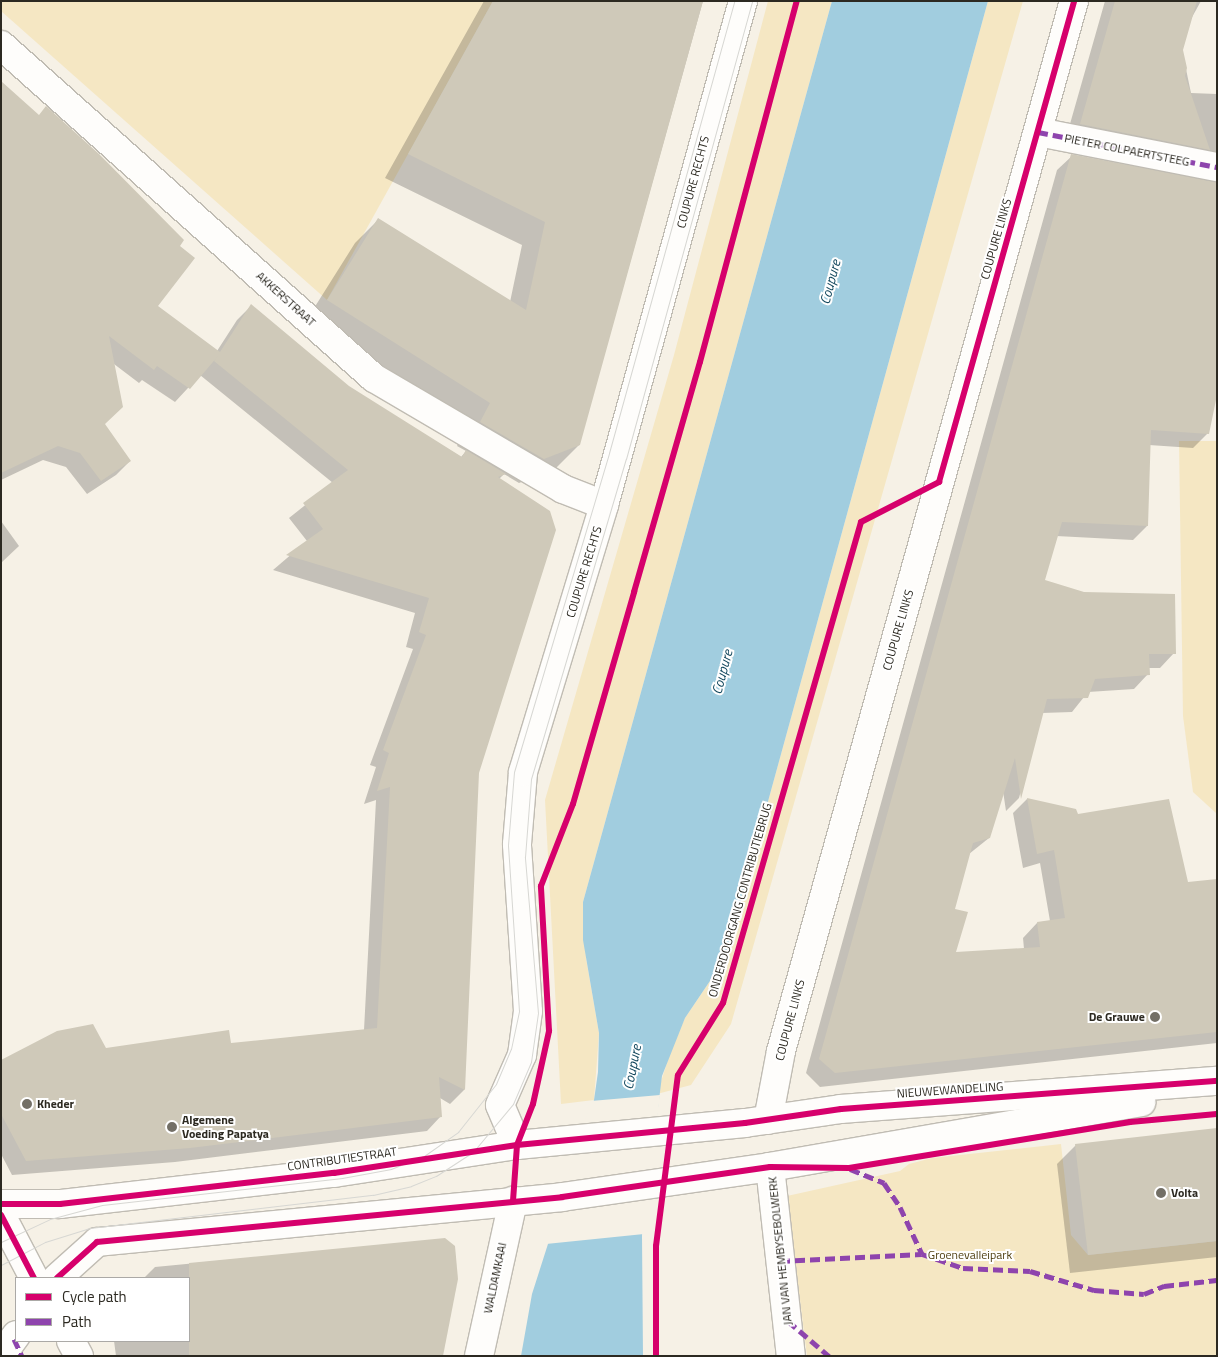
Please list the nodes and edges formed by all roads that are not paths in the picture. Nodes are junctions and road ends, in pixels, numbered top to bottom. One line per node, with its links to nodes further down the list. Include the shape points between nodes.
1 (743, 1): 6 (street, COUPURE RECHTS)
2 (1074, 1): 4 (street, COUPURE LINKS)
3 (1, 45): 6 (street, AKKERSTRAAT, via 374,378 564,489)
4 (1038, 132): 5 (street, PIETER COLPAERTSTEEG); 9 (street, COUPURE LINKS, via 781,1051)
5 (1217, 168)
6 (604, 505): 11 (street, COUPURE RECHTS, via 518,800 517,844 528,1011 522,1055 500,1105)
7 (1217, 1081): 9 (street, NIEUWEWANDELING, via 842,1109)
8 (1217, 1089): 12 (street)
9 (768, 1120): 10 (street, NIEUWEWANDELING)
10 (686, 1129): 11 (street, CONTRIBUTIESTRAAT)
11 (517, 1145): 14 (street, CONTRIBUTIESTRAAT, via 334,1173 60,1204)
12 (770, 1167): 13 (street); 23 (street, JAN VAN HEMBYSEBOLWERK)
13 (513, 1201): 17 (street, via 97,1242); 22 (street, WALDAMKAAI)
14 (1, 1204)
15 (1, 1215): 16 (street)
16 (33, 1277)
17 (58, 1277)
18 (15, 1336): 20 (street)
19 (71, 1342): 21 (street)
20 (1, 1356)
21 (80, 1356)
22 (478, 1356)
23 (791, 1356)

